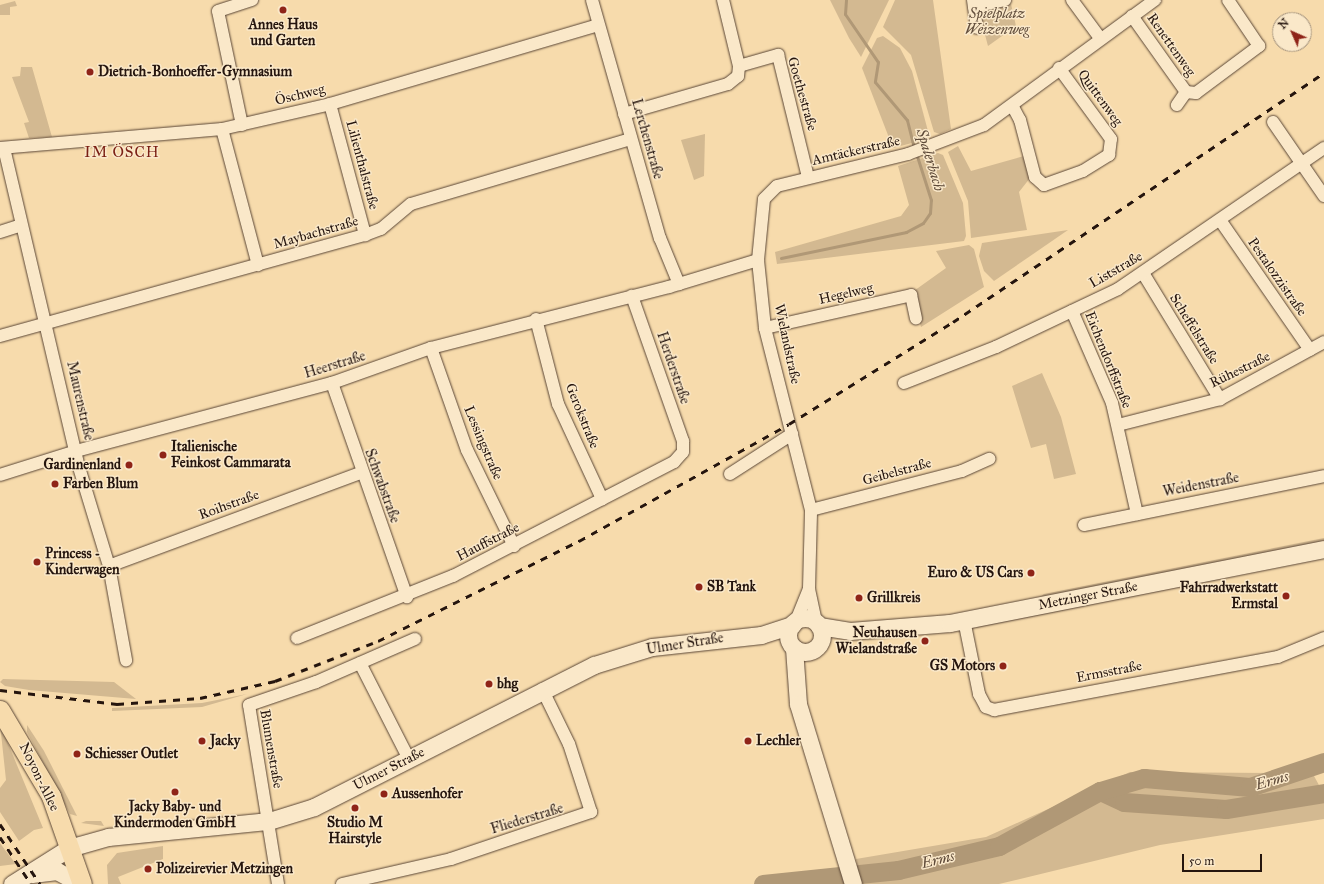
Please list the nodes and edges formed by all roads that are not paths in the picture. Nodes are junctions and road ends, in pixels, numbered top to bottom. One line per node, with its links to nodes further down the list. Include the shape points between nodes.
1 (252, 0): 21 (street, via 218,11)
2 (592, 0): 10 (street, Lerchenstraße)
3 (723, 0): 13 (street)
4 (1005, 0): 8 (street)
5 (1072, 0): 12 (street)
6 (1155, 0): 9 (street, Amtäckerstraße)
7 (1228, 0): 15 (street, Renettenweg, via 1259,46 1196,92)
8 (973, 4): 11 (street)
9 (1132, 16): 12 (street, Amtäckerstraße); 15 (street, Renettenweg)
10 (598, 25): 16 (street, Öschweg); 19 (street, Lerchenstraße)
11 (978, 28)
12 (1100, 38): 14 (street, Amtäckerstraße)
13 (739, 66): 19 (street, via 738,76 728,84); 27 (street, Goethestraße, via 778,55)
14 (1059, 68): 18 (street, Amtäckerstraße, via 1020,95); 18 (street, Quittenweg, via 1111,139 1109,155 1083,171 1044,185 1035,177 1020,120)
15 (1186, 92): 17 (street, Renettenweg)
16 (330, 104): 21 (street, Öschweg); 32 (street, Lilienthalstraße)
17 (1177, 106)
18 (1013, 107): 27 (street, Amtäckerstraße, via 984,125 914,153)
19 (624, 114): 23 (street, Lerchenstraße)
20 (1273, 122): 26 (street)
21 (242, 125): 22 (street, Öschweg)
22 (222, 130): 24 (street, Öschweg); 34 (street)
23 (631, 139): 32 (street, Maybachstraße, via 410,204 381,229); 36 (street, Lerchenstraße, via 660,238)
24 (2, 148): 30 (street, Maurenstraße)
25 (1324, 148): 26 (street, Liststraße)
26 (1302, 164): 28 (street); 29 (street, Liststraße)
27 (808, 177): 33 (street, Amtäckerstraße, via 777,186 764,199)
28 (1324, 196)
29 (1220, 220): 35 (street, Liststraße); 46 (street, Pestalozzistraße)
30 (21, 225): 31 (street); 41 (street, Maurenstraße)
31 (0, 232)
32 (365, 235): 34 (street, Maybachstraße)
33 (758, 260): 36 (street); 42 (street, Wielandstraße)
34 (258, 265): 41 (street, Maybachstraße)
35 (1142, 273): 38 (street, Liststraße); 49 (street, Scheffelstraße)
36 (679, 284): 37 (street, Heerstraße)
37 (632, 296): 40 (street, Heerstraße); 53 (street, Herderstraße)
38 (1072, 311): 48 (street, Liststraße, via 951,367); 50 (street, Eichendorffstraße, via 1112,403)
39 (916, 318): 42 (street, Hegelweg, via 911,295)
40 (536, 319): 45 (street, Heerstraße); 59 (street, Gerokstraße, via 558,404)
41 (45, 322): 43 (street, Maybachstraße); 52 (street, Maurenstraße)
42 (765, 328): 51 (street, Wielandstraße)
43 (0, 336)
44 (1324, 342): 46 (street, Rühestraße)
45 (431, 348): 47 (street, Heerstraße); 63 (street, Lessingstraße, via 467,450)
46 (1310, 350): 49 (street, Rühestraße)
47 (332, 383): 52 (street, Heerstraße); 55 (street, Schwabstraße)
48 (904, 383)
49 (1220, 399): 50 (street, Rühestraße)
50 (1118, 425): 61 (street, Eichendorffstraße)
51 (792, 434): 56 (street); 60 (street, Wielandstraße)
52 (76, 451): 57 (street, Heerstraße); 65 (street, Maurenstraße)
53 (684, 452): 59 (street, Hauffstraße, via 674,462)
54 (990, 459): 60 (street, Geibelstraße, via 962,471)
55 (361, 473): 65 (street, Roihstraße); 67 (street, Schwabstraße)
56 (730, 474)
57 (0, 475)
58 (1324, 476): 61 (street, Weidenstraße)
59 (602, 499): 63 (street, Hauffstraße)
60 (811, 510): 66 (street, Wielandstraße)
61 (1136, 514): 62 (street, Weidenstraße)
62 (1084, 525)
63 (514, 546): 67 (street, Hauffstraße)
64 (1324, 549): 68 (street, Metzinger Straße)
65 (109, 566): 78 (street, Maurenstraße)
66 (809, 589): 69 (street, Wielandstraße); 70 (street, Wielandstraße)
67 (407, 597): 73 (street, Hauffstraße)
68 (964, 620): 71 (street, Metzinger Straße); 74 (street, Ermsstraße, via 979,694 986,707 994,710 1278,657)
69 (794, 623): 70 (street, Ulmer Straße, via 806,618); 72 (street, Ulmer Straße); 76 (street, via 788,635)
70 (817, 624): 71 (street, Metzinger Straße); 77 (street)
71 (850, 631): 77 (street, Metzinger Straße)
72 (761, 635): 76 (street, Ulmer Straße); 81 (street, Ulmer Straße, via 652,647 594,665)
73 (297, 638)
74 (1324, 638)
75 (415, 639): 79 (street, Blumenstraße)
76 (793, 647): 77 (street, Ulmer Straße, via 803,652); 80 (street)
77 (816, 647): 80 (street)
78 (126, 660)
79 (360, 663): 83 (street); 84 (street, Blumenstraße, via 249,705)
80 (796, 683): 90 (street, via 798,704 849,860)
81 (542, 689): 83 (street, Ulmer Straße); 89 (street, Fliederstraße, via 568,744 591,812 451,859)
82 (0, 710): 85 (main road, Noyon-Allee, via 41,774)
83 (409, 759): 84 (street, Ulmer Straße, via 314,807)
84 (269, 821): 85 (street, Ulmer Straße, via 108,838); 88 (street)
85 (69, 848): 86 (street, Ulmer Straße); 87 (main road, Noyon-Allee)
86 (17, 880): 87 (street, via 57,871)
87 (81, 884)
88 (278, 884)
89 (342, 884)
90 (853, 884)

